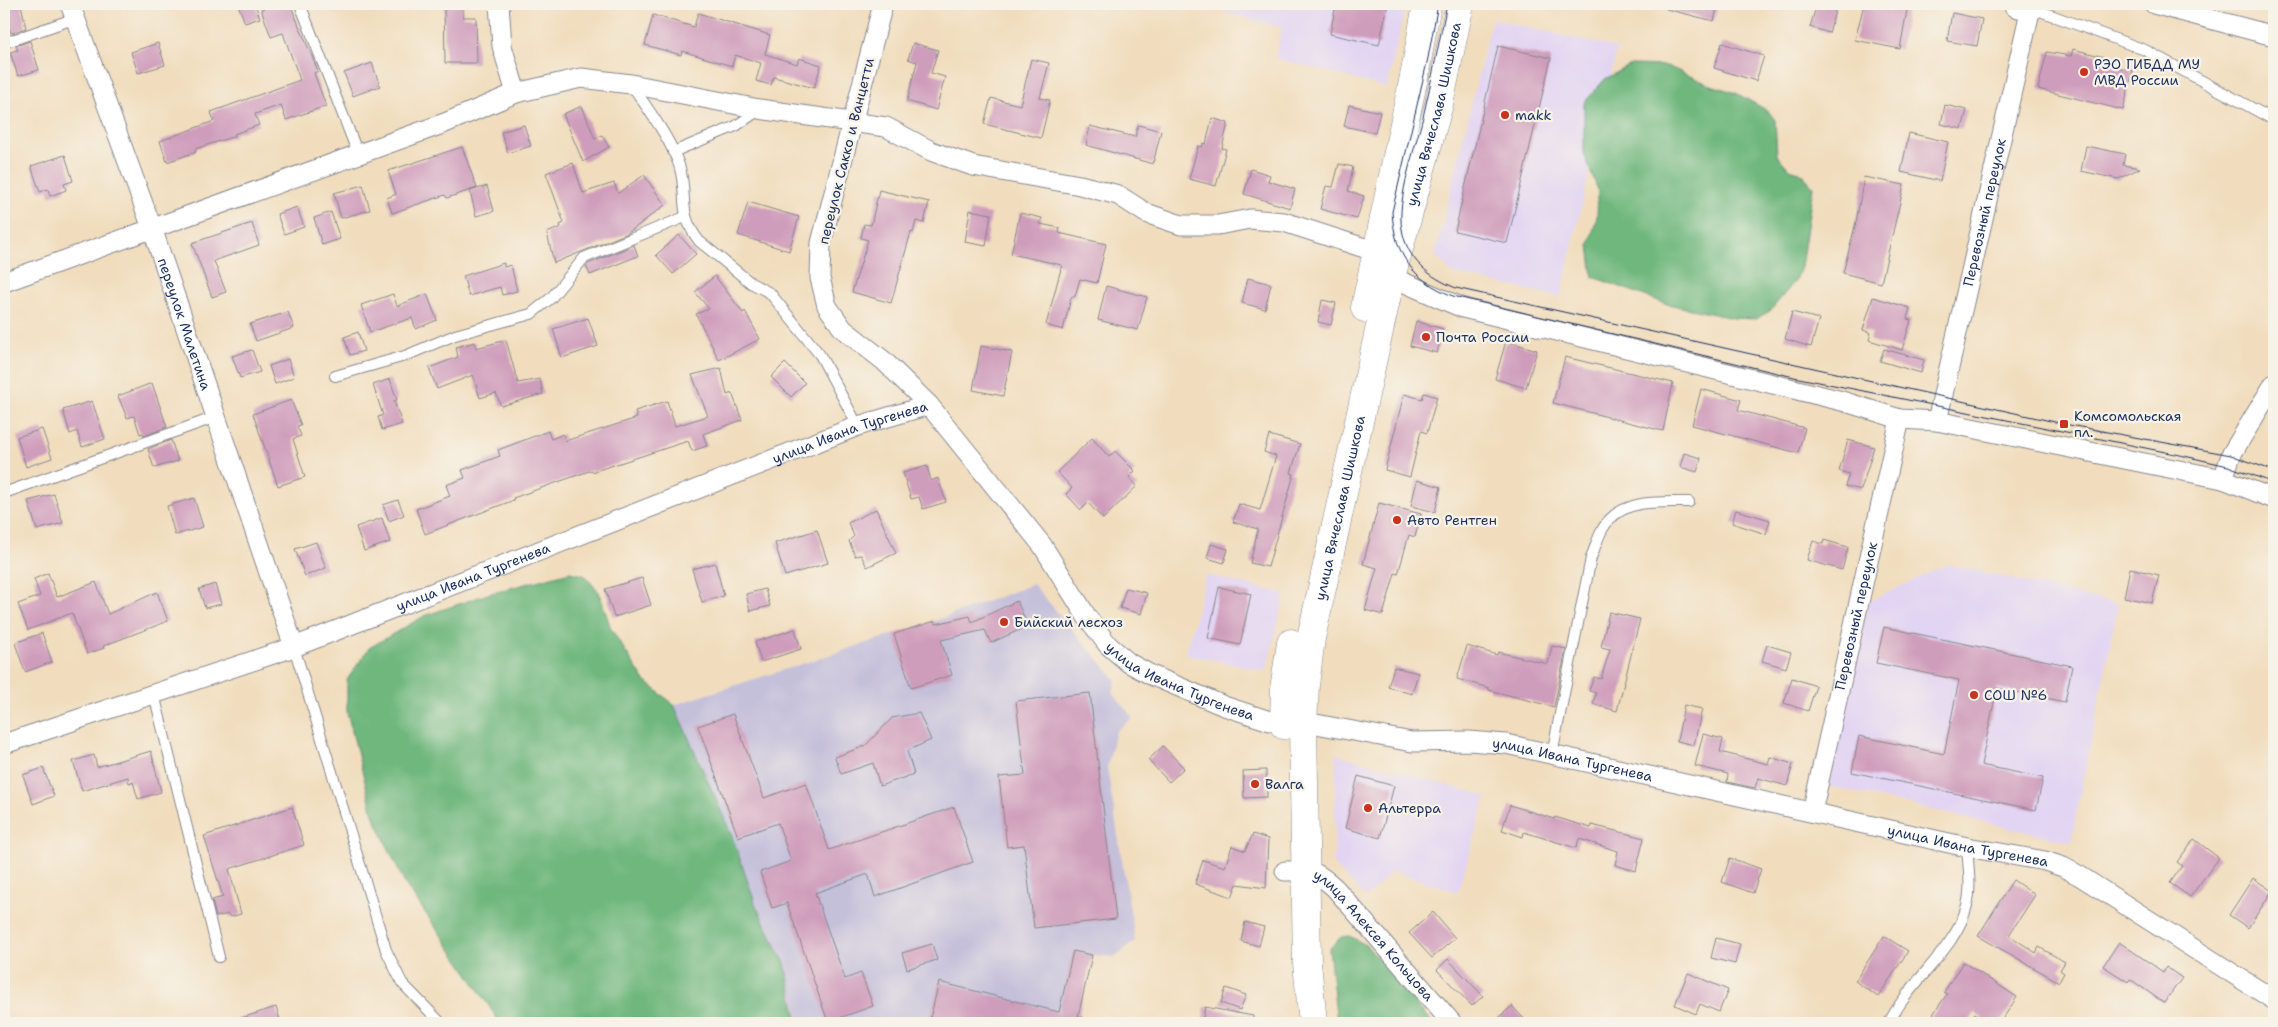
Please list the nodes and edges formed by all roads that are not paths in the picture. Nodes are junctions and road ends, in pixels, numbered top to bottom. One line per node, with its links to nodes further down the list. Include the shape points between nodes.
1 (300, 4): 17 (lane)
2 (499, 4): 12 (street, via 502,46)
3 (883, 4): 15 (street, переулок Сакко и Ванцетти)
4 (1427, 4): 20 (main road, улица Вячеслава Шишкова)
5 (1460, 4): 21 (main road, улица Вячеслава Шишкова, via 1439,104)
6 (2154, 4): 9 (street)
7 (2026, 5): 14 (lane, via 2145,50); 28 (street, Перевозный переулок)
8 (73, 11): 10 (lane); 19 (street, переулок Малетина)
9 (2274, 36)
10 (4, 43)
11 (631, 84): 12 (street, via 581,78); 13 (street); 16 (lane)
12 (516, 93): 17 (street)
13 (760, 109): 15 (street); 16 (lane, via 736,126)
14 (2274, 120)
15 (852, 123): 20 (street, via 886,127 931,151 973,166 1080,185 1118,196 1146,213 1181,225 1218,225 1250,219 1284,222); 25 (street, переулок Сакко и Ванцетти, via 821,243 820,278 827,306 843,329 884,361)
16 (673, 152): 18 (lane, via 680,174)
17 (358, 154): 19 (street)
18 (685, 217): 23 (lane, via 584,258 551,298 531,314); 29 (lane, via 699,241 750,283 770,293 820,354)
19 (152, 228): 22 (street); 26 (street, переулок Малетина)
20 (1377, 252): 36 (main road, улица Вячеслава Шишкова, via 1292,635 1286,683)
21 (1391, 277): 27 (street, via 1463,308 1842,401); 36 (main road, улица Вячеслава Шишкова, via 1311,638 1305,685)
22 (4, 282)
23 (335, 376)
24 (2274, 384): 30 (street, via 2231,455)
25 (929, 404): 29 (street, улица Ивана Тургенева); 36 (street, улица Ивана Тургенева, via 1042,545 1108,644 1130,663 1151,675 1256,718)
26 (216, 417): 31 (lane); 34 (street, переулок Малетина)
27 (1900, 419): 28 (street); 39 (street, Перевозный переулок)
28 (1937, 421): 30 (street)
29 (858, 426): 34 (street, улица Ивана Тургенева)
30 (2223, 479): 32 (street)
31 (4, 493)
32 (2274, 499)
33 (1689, 502): 38 (lane, via 1637,505 1621,511 1609,520 1599,537 1591,558)
34 (294, 647): 35 (street, улица Ивана Тургенева); 44 (lane, via 386,950 402,983)
35 (154, 694): 37 (street, улица Ивана Тургенева); 42 (lane)
36 (1293, 723): 38 (street, улица Ивана Тургенева, via 1412,742 1496,743); 41 (main road, улица Вячеслава Шишкова)
37 (4, 744)
38 (1552, 754): 39 (street, улица Ивана Тургенева)
39 (1812, 812): 40 (street, улица Ивана Тургенева)
40 (1967, 847): 43 (street, улица Ивана Тургенева, via 2063,867); 48 (lane, via 1968,904 1961,923 1950,942 1910,988)
41 (1295, 871): 45 (main road, улица Вячеслава Шишкова, via 1288,964); 46 (main road, улица Вячеслава Шишкова); 47 (street, улица Алексея Кольцова, via 1318,873 1335,888)
42 (219, 957)
43 (2274, 1000)
44 (441, 1023)
45 (1294, 1023)
46 (1313, 1023)
47 (1452, 1023)
48 (1889, 1023)

